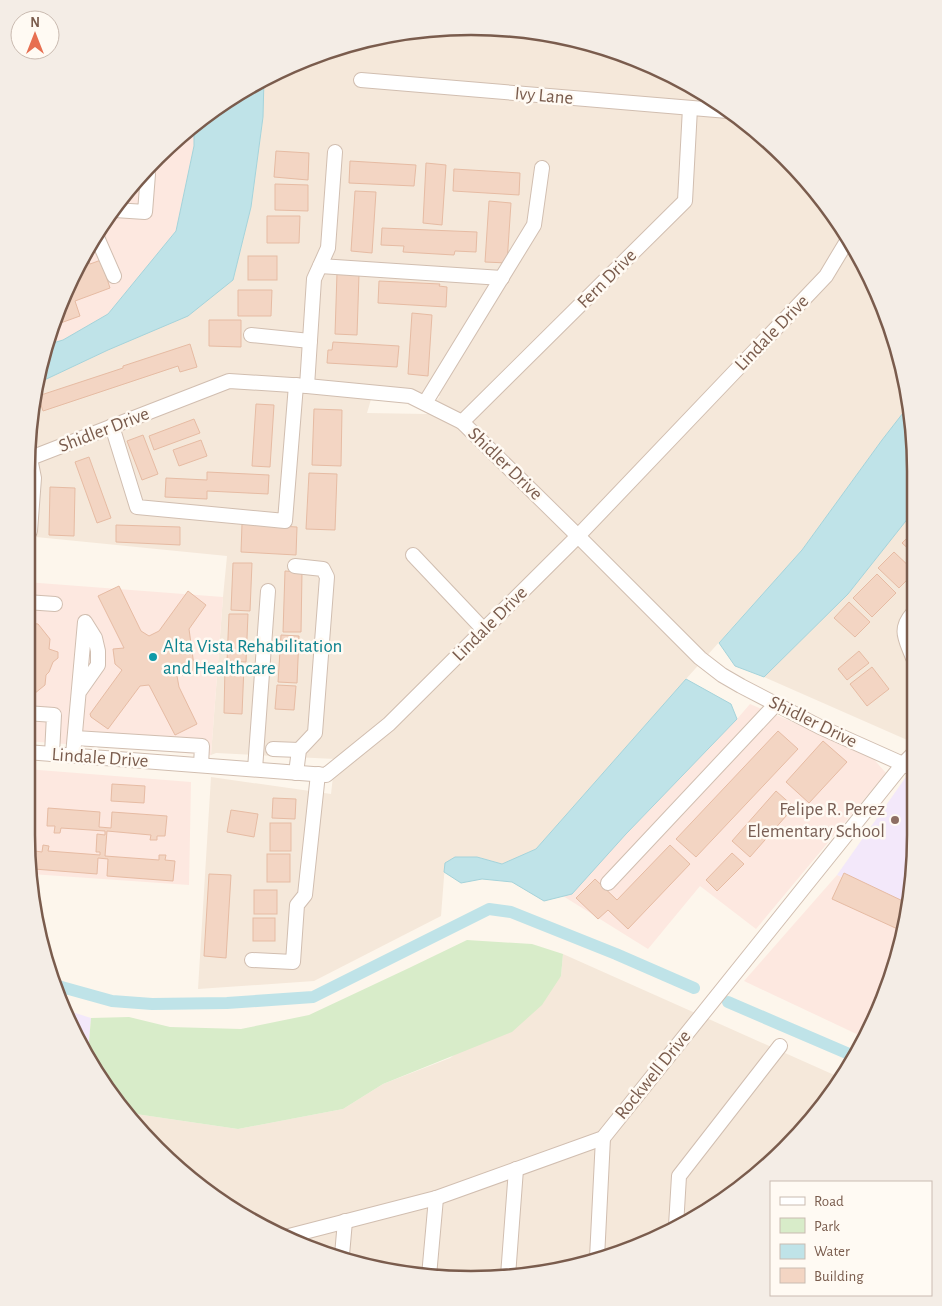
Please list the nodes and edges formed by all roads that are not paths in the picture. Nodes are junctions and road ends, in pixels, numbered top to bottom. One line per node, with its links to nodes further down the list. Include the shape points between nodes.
1 (361, 80): 2 (street, Ivy Lane)
2 (690, 108): 3 (street, Ivy Lane); 17 (street, Fern Drive, via 685,201)
3 (716, 110)
4 (335, 152): 10 (street, via 328,248)
5 (542, 168): 12 (street, via 534,225)
6 (148, 179): 7 (street, via 145,212)
7 (122, 210)
8 (99, 243): 11 (street)
9 (845, 246): 20 (street, Lindale Drive, via 826,276)
10 (320, 266): 12 (street); 14 (street, via 314,279)
11 (114, 276)
12 (502, 278): 16 (street)
13 (251, 335): 14 (street)
14 (310, 340): 15 (street)
15 (301, 386): 16 (street, Shidler Drive, via 410,396); 18 (street, Shidler Drive, via 229,381); 18 (street, via 285,521 137,507)
16 (425, 403): 17 (street, Shidler Drive)
17 (462, 422): 20 (street, Shidler Drive)
18 (112, 426): 19 (street, Shidler Drive)
19 (36, 456)
20 (578, 536): 27 (street, Lindale Drive); 30 (street, Shidler Drive, via 700,658 722,675)
21 (414, 555): 27 (street)
22 (295, 566): 34 (street, via 323,569 327,577 315,733)
23 (268, 591): 41 (street)
24 (35, 603): 25 (street)
25 (55, 604)
26 (907, 620): 28 (street, via 903,633)
27 (484, 630): 43 (street, Lindale Drive, via 389,724 326,775)
28 (907, 642)
29 (79, 692): 32 (street)
30 (776, 704): 39 (street, Shidler Drive); 44 (street)
31 (35, 714): 36 (street, via 54,715)
32 (75, 738): 37 (street); 38 (street, via 202,746)
33 (273, 749): 34 (street)
34 (299, 750): 42 (street)
35 (35, 753): 36 (street, Lindale Drive)
36 (52, 754): 37 (street, Lindale Drive)
37 (73, 756): 38 (street, Lindale Drive)
38 (201, 765): 41 (street, Lindale Drive)
39 (907, 765)
40 (907, 768): 47 (street, Rockwell Drive)
41 (255, 769): 42 (street, Lindale Drive)
42 (296, 773): 43 (street, Lindale Drive)
43 (318, 774): 45 (street, via 306,895 296,905 293,962)
44 (608, 883)
45 (252, 960)
46 (780, 1046): 50 (street, via 679,1176)
47 (603, 1138): 48 (street, Rockwell Drive); 54 (street)
48 (516, 1169): 49 (street, Rockwell Drive); 56 (street)
49 (436, 1198): 51 (street, Rockwell Drive); 55 (street)
50 (676, 1220)
51 (345, 1222): 52 (street, Rockwell Drive); 53 (street)
52 (296, 1234)
53 (342, 1251)
54 (599, 1252)
55 (430, 1269)
56 (509, 1269)

